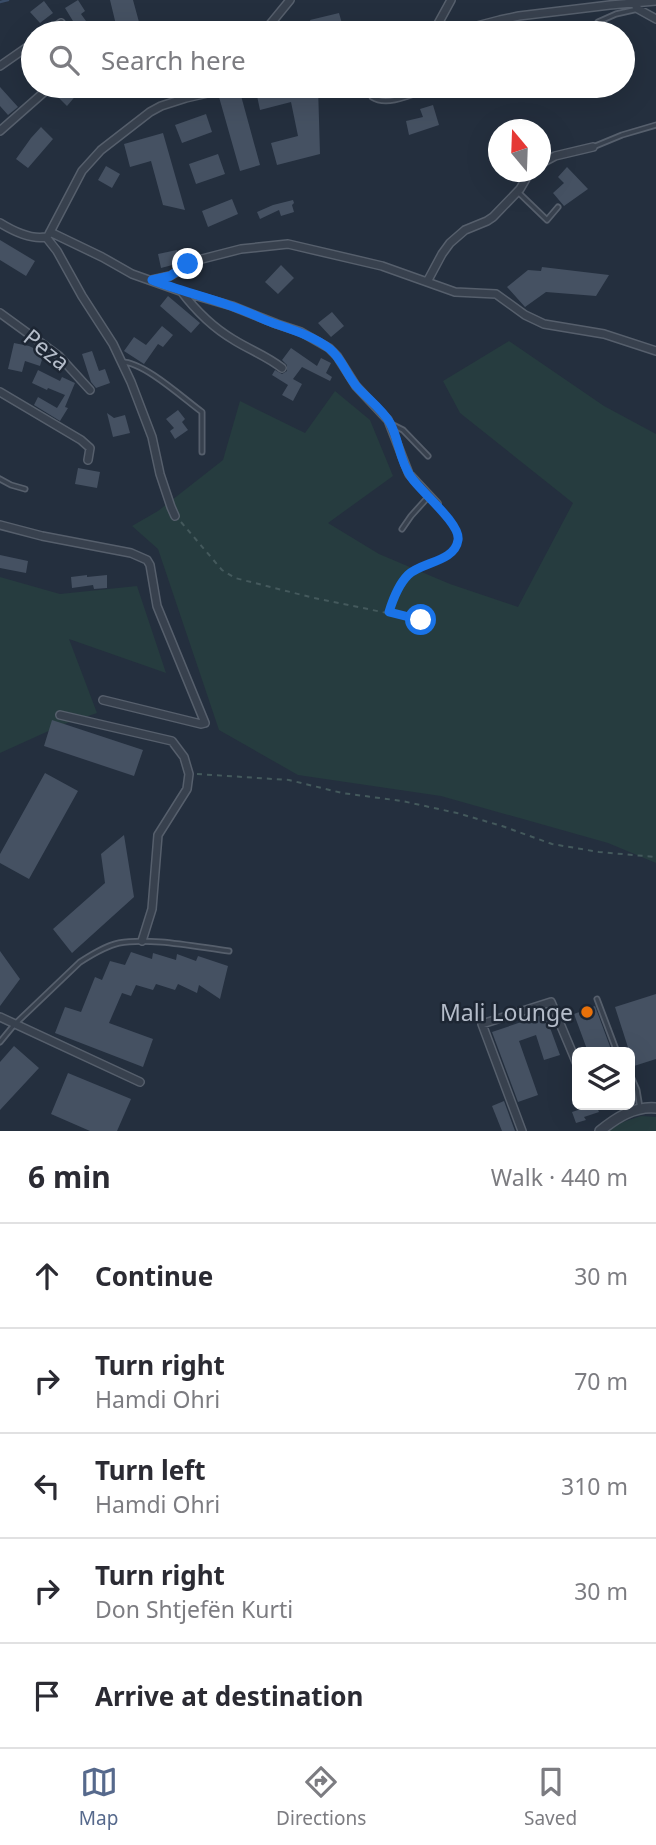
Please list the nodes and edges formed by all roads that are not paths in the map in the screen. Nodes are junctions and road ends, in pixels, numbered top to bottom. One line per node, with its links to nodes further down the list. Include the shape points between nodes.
1 (290, 0): 6 (street)
2 (451, 0): 7 (street)
3 (656, 1): 4 (street)
4 (635, 6): 5 (street); 8 (street); 9 (lane)
5 (656, 19)
6 (273, 21)
7 (440, 21)
8 (496, 21)
9 (600, 21)
10 (21, 51): 11 (street)
11 (0, 66)
12 (37, 98): 17 (street)
13 (185, 98): 24 (street, via 150,112 101,150 82,171)
14 (374, 98): 15 (lane)
15 (399, 98)
16 (656, 125): 18 (lane)
17 (0, 131)
18 (593, 148): 19 (street)
19 (551, 158)
20 (524, 182): 21 (street)
21 (518, 192): 22 (lane, via 547,220); 26 (street, via 487,221 458,235)
22 (558, 207)
23 (0, 223): 24 (street, via 14,232 40,238)
24 (48, 234): 25 (street); 30 (street)
25 (152, 280): 26 (street, via 170,276 198,260 288,244 382,266); 27 (street)
26 (427, 282): 29 (street, via 466,294 496,294 544,324 604,334)
27 (180, 291): 31 (street, via 215,328); 34 (street, via 295,329 329,348)
28 (0, 313): 32 (street, Peza, via 59,356)
29 (656, 351)
30 (122, 362): 35 (lane, via 135,365 202,412); 42 (street, via 152,437)
31 (282, 368)
32 (90, 390)
33 (0, 392): 37 (street, via 81,440 90,448)
34 (391, 424): 36 (lane); 40 (street, via 409,474)
35 (202, 452)
36 (428, 456)
37 (88, 460)
38 (0, 479): 39 (lane)
39 (25, 489)
40 (429, 496): 41 (street); 44 (lane)
41 (436, 503)
42 (175, 516)
43 (0, 524): 45 (street, via 131,553 150,565 157,606 205,723)
44 (402, 529)
45 (103, 699)
46 (60, 715): 47 (street, via 172,741 184,757 187,789 158,835 152,909)
47 (142, 941): 48 (lane); 51 (lane, via 117,943 80,962)
48 (229, 951)
49 (597, 999): 53 (lane)
50 (0, 1017): 51 (street)
51 (14, 1025): 52 (lane); 55 (street)
52 (0, 1042)
53 (615, 1047)
54 (572, 1051): 59 (street, via 551,1002 482,1024)
55 (140, 1082)
56 (635, 1085): 57 (lane)
57 (640, 1108): 58 (street); 60 (street)
58 (656, 1108)
59 (522, 1131)
60 (600, 1131)

